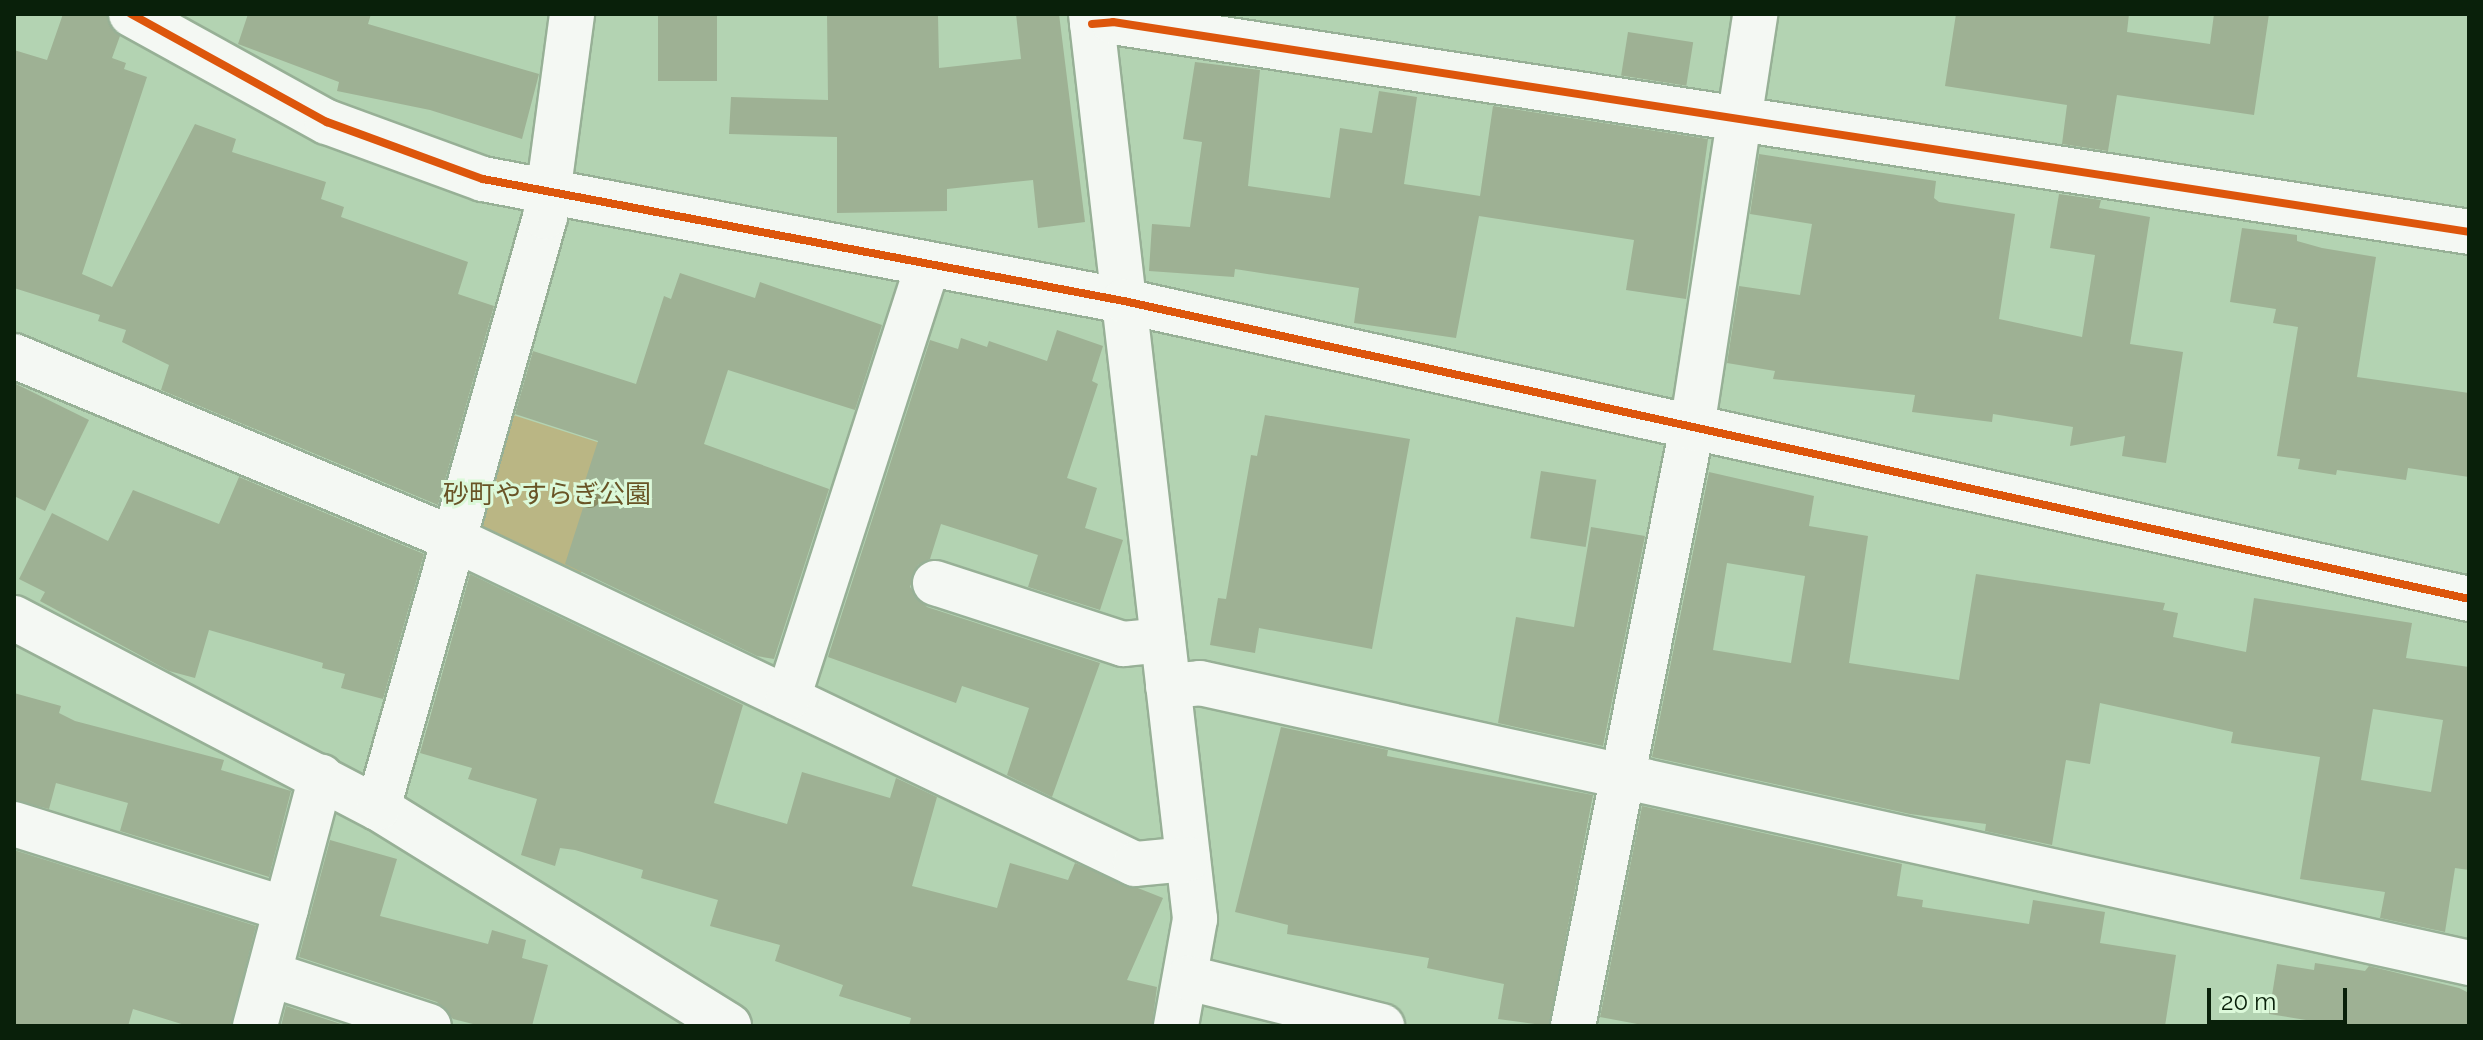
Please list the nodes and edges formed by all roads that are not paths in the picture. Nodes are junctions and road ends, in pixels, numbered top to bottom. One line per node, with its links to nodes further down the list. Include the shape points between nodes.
1 (131, 14): 6 (street, via 327,122 483,179)
2 (572, 14): 6 (street)
3 (1755, 14): 5 (street)
4 (1091, 19): 5 (street); 9 (street)
5 (1739, 119): 7 (street); 11 (street)
6 (549, 194): 8 (street); 12 (street)
7 (2469, 232)
8 (928, 265): 9 (street); 18 (street)
9 (1124, 301): 11 (street); 16 (street)
10 (14, 356): 12 (street)
11 (1692, 428): 14 (street); 20 (street)
12 (456, 540): 18 (street); 21 (street)
13 (935, 583): 16 (street, via 1123,644)
14 (2469, 599)
15 (14, 618): 19 (street)
16 (1163, 640): 17 (street)
17 (1168, 686): 20 (street, via 1200,683); 23 (street)
18 (788, 698): 23 (street, via 1135,864)
19 (321, 777): 21 (street); 24 (street)
20 (1623, 777): 25 (street); 33 (street)
21 (378, 808): 30 (street)
22 (14, 824): 24 (street)
23 (1188, 859): 27 (street, via 1195,919)
24 (286, 909): 26 (street)
25 (2469, 963)
26 (269, 974): 28 (street); 29 (street)
27 (1188, 978): 31 (street); 32 (street)
28 (255, 1026)
29 (429, 1026)
30 (729, 1026)
31 (1176, 1026)
32 (1382, 1026)
33 (1573, 1026)

